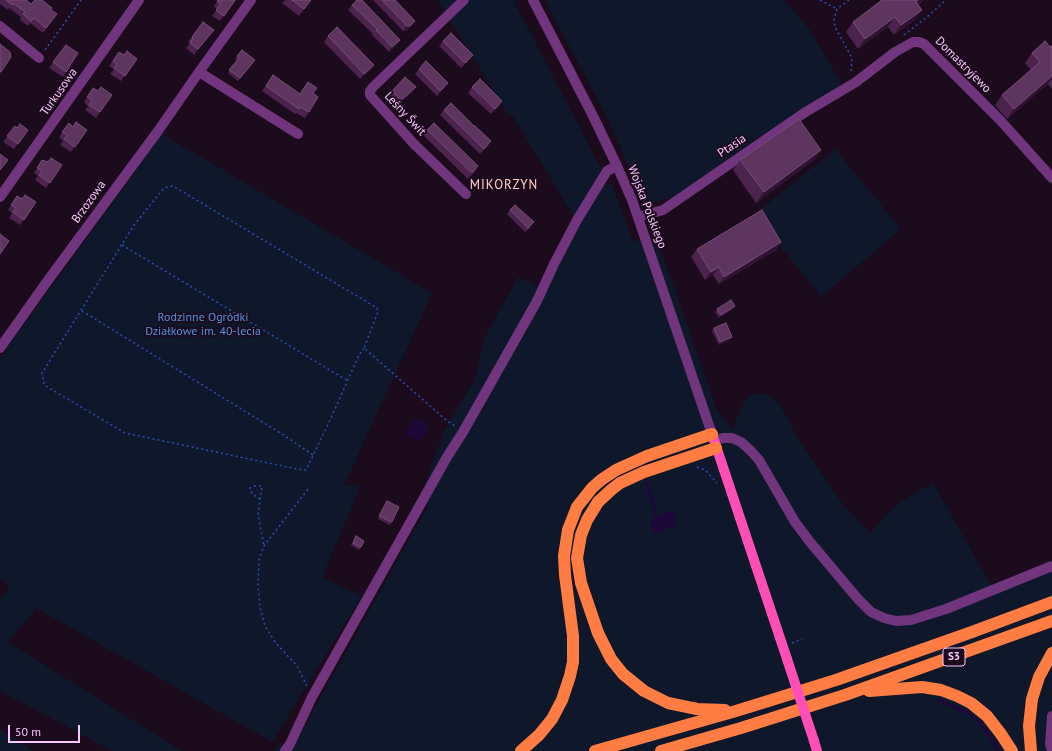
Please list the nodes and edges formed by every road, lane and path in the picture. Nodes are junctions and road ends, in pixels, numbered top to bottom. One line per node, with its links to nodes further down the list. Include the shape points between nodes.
1 (81, 0): 10 (path)
2 (139, 0): 18 (street, Turkusowa)
3 (251, 0): 11 (street, Brzozowa)
4 (464, 0): 17 (street, Leśny Świt, via 432,28 421,46 386,70 370,91 370,95 414,144)
5 (533, 0): 15 (street, Wojska Polskiego)
6 (820, 0): 8 (path)
7 (849, 0): 8 (path)
8 (837, 9): 12 (path, via 835,27 852,58)
9 (0, 26): 10 (street)
10 (39, 58)
11 (199, 72): 14 (street); 22 (street, Brzozowa)
12 (850, 75)
13 (839, 91): 16 (street, Domastryjewo, via 913,42 924,44 1000,120); 19 (street, Ptasia, via 663,210)
14 (298, 134)
15 (617, 166): 19 (street, Wojska Polskiego); 25 (street, via 607,171 577,220 537,301)
16 (1052, 178)
17 (466, 194)
18 (0, 197)
19 (638, 217): 26 (street, Wojska Polskiego)
20 (122, 245): 21 (path); 23 (path, via 134,225 164,188 172,186 377,308 378,312); 24 (path)
21 (82, 310): 27 (path); 27 (path, via 42,373 44,385 125,433 297,469 306,470)
22 (0, 348)
23 (364, 348): 24 (path); 25 (path)
24 (348, 381): 27 (path)
25 (463, 432): 38 (street)
26 (714, 441): 31 (street, via 732,438 752,450 795,522 810,542 858,599 871,612 884,618 896,621 911,620 946,609); 39 (highway, via 620,483 611,490 598,502 586,520 579,543 578,566 603,644 617,667 630,681 652,696 680,706 714,710); 41 (main road, bridge); 44 (highway, via 647,456 616,470 592,488 578,507 568,530 564,556 573,636 570,676 552,719)
27 (313, 455)
28 (308, 489): 30 (path)
29 (260, 499): 29 (path, via 262,486 250,488 252,494); 30 (path, via 258,520)
30 (264, 546): 38 (path, via 259,560 258,584 265,626 275,642 299,669)
31 (1052, 566)
32 (1052, 602): 39 (highway, S3, via 836,680)
33 (1052, 621): 37 (highway, S3)
34 (802, 639): 35 (path)
35 (789, 644)
36 (1052, 653): 48 (highway, via 1038,677 1032,699 1029,726)
37 (856, 692): 46 (highway, S3); 47 (highway, via 922,687 952,694 971,703 987,716)
38 (312, 697): 43 (street)
39 (752, 706): 45 (highway, S3)
40 (1052, 716): 42 (street)
41 (815, 746)
42 (1052, 750)
43 (285, 751)
44 (521, 751)
45 (595, 751)
46 (661, 751)
47 (1012, 751)
48 (1031, 751)

